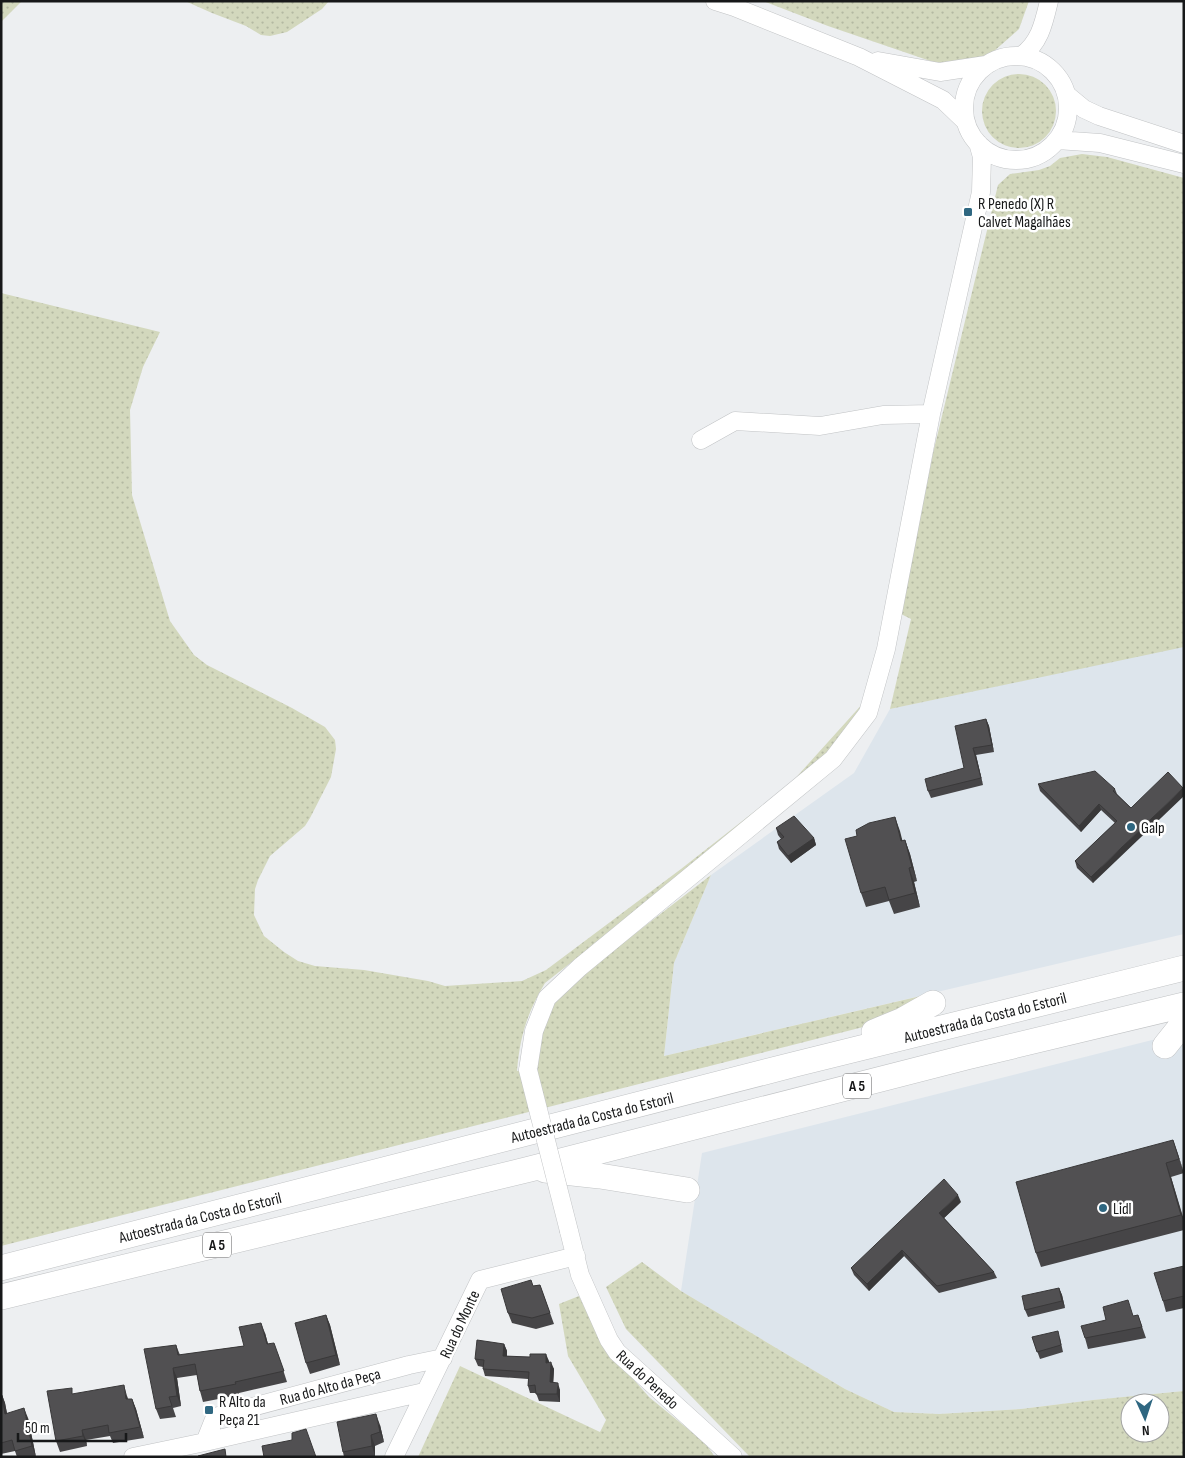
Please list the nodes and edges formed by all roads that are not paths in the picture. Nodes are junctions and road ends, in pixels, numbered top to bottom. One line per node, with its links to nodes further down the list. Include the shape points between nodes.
1 (715, 1): 5 (street)
2 (1049, 1): 3 (street)
3 (1045, 20): 4 (street, via 1039,36); 7 (street, via 1043,45)
4 (1021, 56): 6 (street, via 1000,58); 7 (street)
5 (859, 57): 6 (street, via 940,72); 9 (street, via 943,100)
6 (986, 65): 9 (street, via 974,76 967,90)
7 (1047, 65): 8 (street)
8 (1067, 95): 10 (street, via 1065,126); 12 (street, via 1099,116)
9 (966, 122): 11 (street)
10 (1057, 140): 13 (street, via 1037,155); 14 (street, via 1100,143)
11 (978, 143): 13 (street, via 988,152); 15 (street, via 982,157)
12 (1184, 144)
13 (1012, 160): 15 (street, via 987,179)
14 (1184, 164)
15 (982, 192): 16 (street)
16 (931, 414): 17 (street, via 883,415 820,426 735,421); 26 (street, Rua do Penedo, bridge, via 886,649 868,714 833,759 580,967 548,998 534,1031 528,1070)
17 (701, 440)
18 (1184, 968): 23 (highway, Autoestrada da Costa do Estoril / A 5)
19 (933, 1003): 23 (highway, via 904,1020)
20 (1184, 1005): 24 (highway, Autoestrada da Costa do Estoril / A 5)
21 (1184, 1026): 22 (highway)
22 (1165, 1046)
23 (796, 1064): 27 (highway, Autoestrada da Costa do Estoril / A 5)
24 (530, 1169): 25 (highway); 28 (highway, Autoestrada da Costa do Estoril / A 5)
25 (687, 1190)
26 (576, 1256): 29 (street, Rua do Monte, via 480,1280); 34 (street, Rua do Penedo, via 580,1275 617,1352)
27 (1, 1268)
28 (1, 1297)
29 (443, 1358): 30 (street, Rua do Monte); 31 (street, Rua do Alto da Peça, via 215,1416)
30 (424, 1392): 31 (street, Rua do Alto da Peça); 33 (street, Rua do Monte)
31 (205, 1442): 32 (street, Rua do Alto da Peça)
32 (133, 1457)
33 (394, 1457)
34 (733, 1457)

